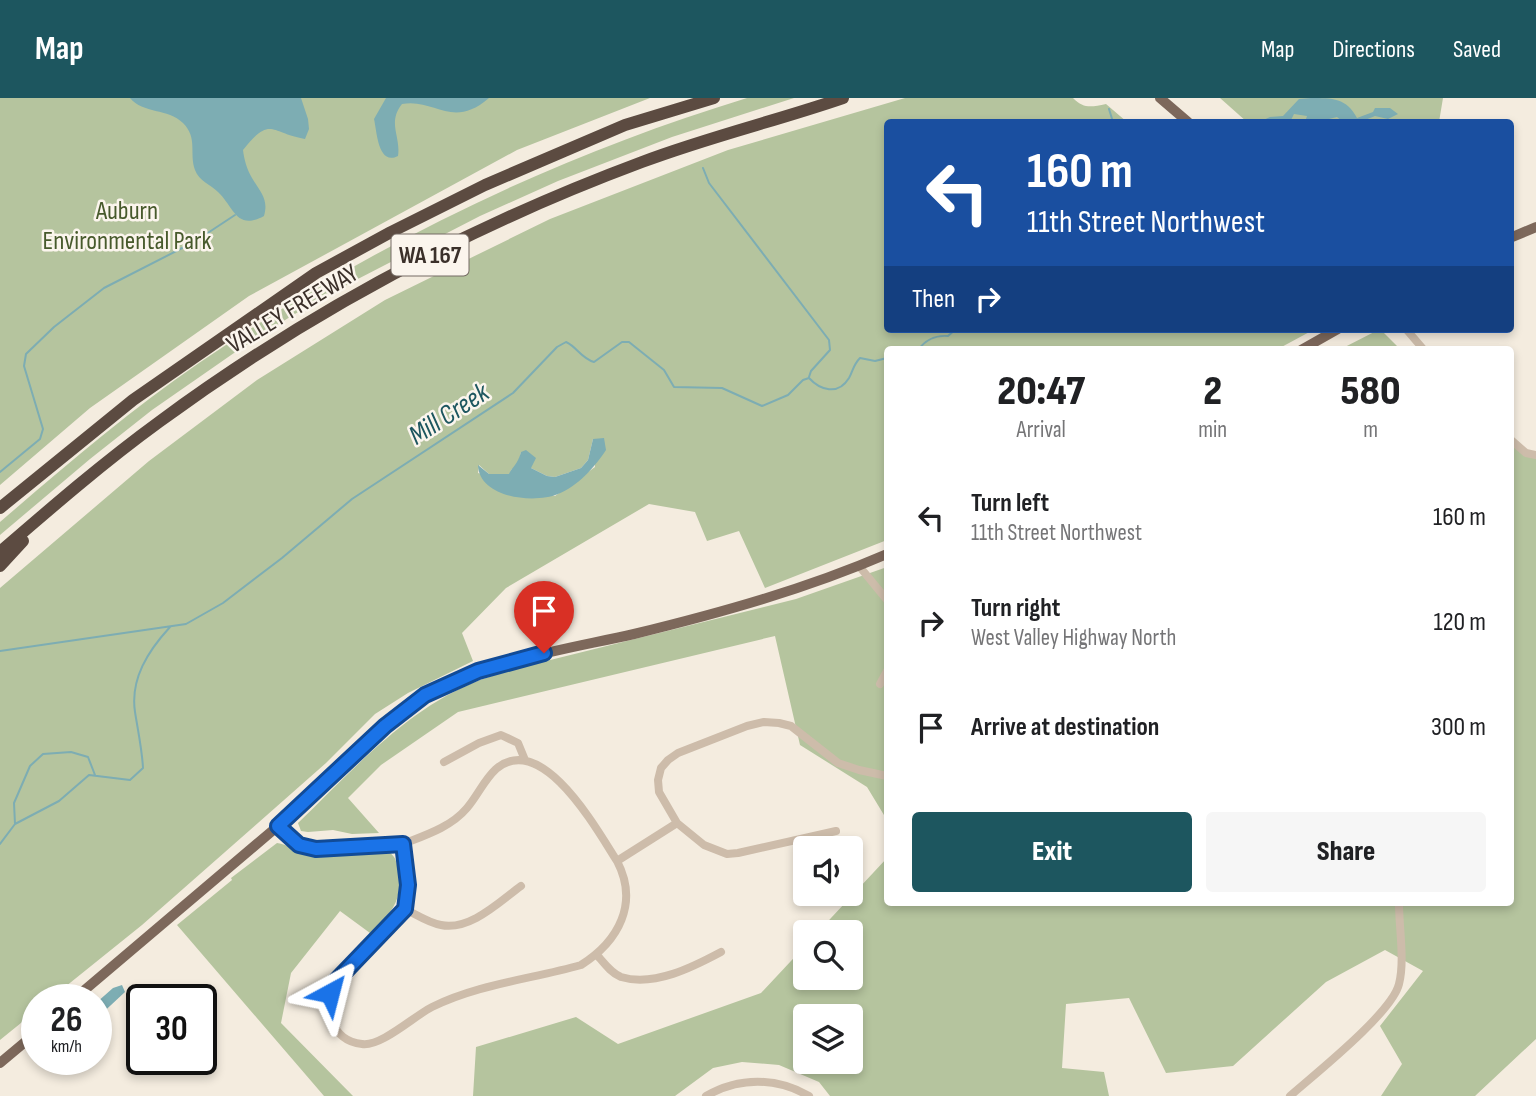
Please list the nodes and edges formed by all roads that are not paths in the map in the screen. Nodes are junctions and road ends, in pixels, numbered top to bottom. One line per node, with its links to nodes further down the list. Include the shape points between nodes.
1 (714, 98): 12 (highway, VALLEY FREEWAY / WA 167, via 625,125 485,185 316,273 133,400)
2 (843, 98): 11 (highway, VALLEY FREEWAY / WA 167, via 642,161 503,219 407,266 214,383)
3 (1160, 98): 4 (main road)
4 (1184, 119)
5 (1536, 227): 6 (main road)
6 (1514, 235)
7 (1331, 333): 8 (main road)
8 (1308, 346)
9 (1514, 442): 10 (street)
10 (1536, 455)
11 (61, 499): 13 (highway, VALLEY FREEWAY / WA 167); 15 (highway)
12 (0, 508)
13 (0, 552)
14 (884, 555): 16 (main road)
15 (0, 566)
16 (859, 566): 17 (street); 24 (main road, via 796,590 454,680 404,710)
17 (884, 596)
18 (884, 677): 19 (street)
19 (880, 684)
20 (525, 760): 21 (street, via 518,743 501,736); 26 (street, via 494,771 451,823); 27 (street, via 543,768 584,810)
21 (444, 762)
22 (884, 775): 23 (street, via 838,763 792,726 764,722 668,760 661,768 659,792)
23 (677, 823): 25 (street, via 704,845 727,853); 27 (street)
24 (278, 826): 26 (street, via 299,845 316,849); 33 (main road)
25 (836, 831)
26 (403, 844): 30 (street, via 408,885)
27 (617, 861): 32 (street, via 628,885 627,903 622,920)
28 (521, 886): 30 (street, via 475,919 454,926 433,923)
29 (1399, 906): 38 (street, via 1401,972 1395,997)
30 (405, 909): 32 (street, via 330,993 333,1024 340,1034 363,1045 376,1042 452,997 581,965)
31 (721, 952): 32 (street, via 692,968 638,979 620,976)
32 (597, 955)
33 (92, 984)
34 (21, 1045): 35 (main road)
35 (0, 1063)
36 (706, 1096): 37 (street, via 735,1084 765,1081)
37 (809, 1096)
38 (1290, 1096)

